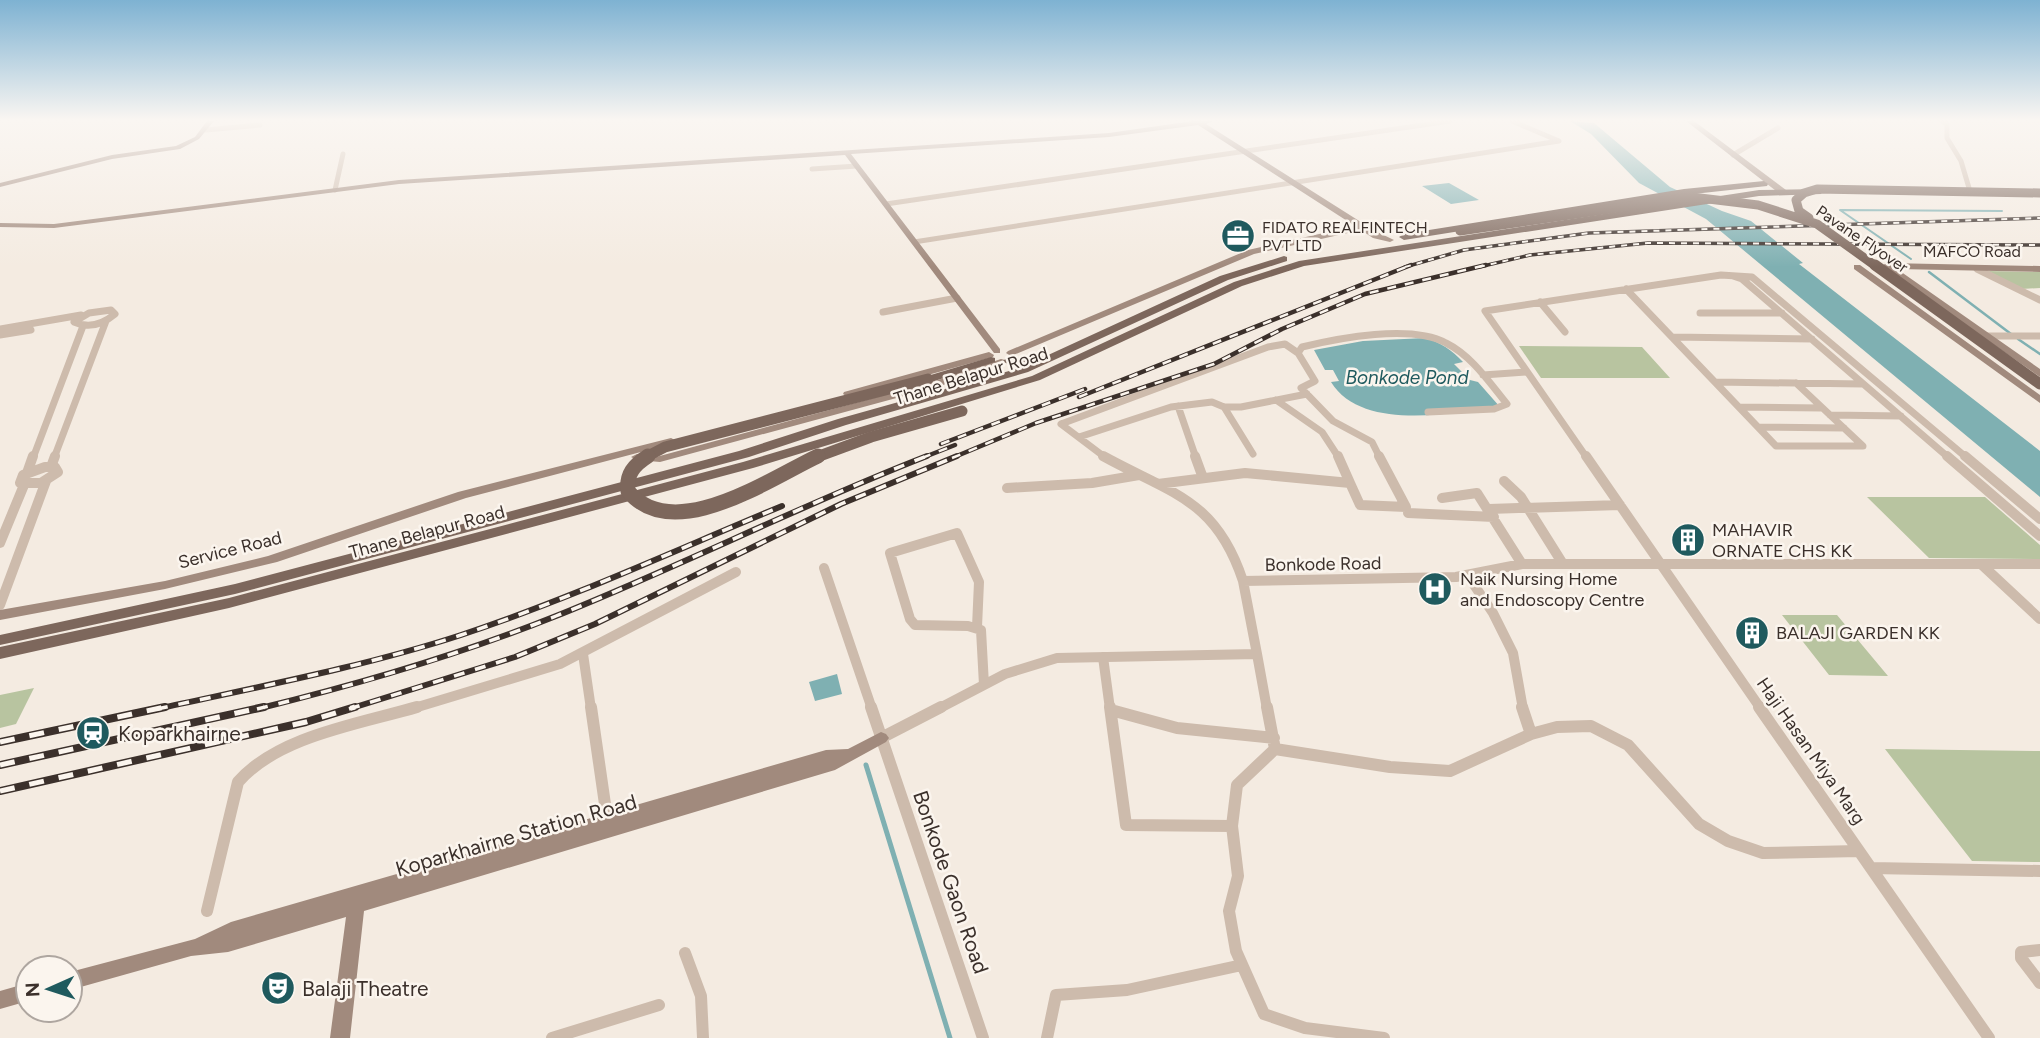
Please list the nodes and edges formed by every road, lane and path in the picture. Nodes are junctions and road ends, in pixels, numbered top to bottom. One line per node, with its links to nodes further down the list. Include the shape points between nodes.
1 (59, 169): 14 (street)
2 (340, 169): 16 (street)
3 (564, 169): 16 (street)
4 (860, 169): 19 (street)
5 (1123, 169): 19 (street)
6 (1275, 169): 12 (street)
7 (1281, 169): 11 (street)
8 (1387, 169): 11 (street)
9 (1752, 169): 13 (street)
10 (1964, 169): 15 (street)
11 (1305, 183): 12 (street); 22 (street)
12 (1295, 184): 22 (street); 24 (street)
13 (1772, 184): 15 (main road, Thane Belapur Road); 17 (street); 25 (main road, Thane Belapur Road, via 1684,192 1454,227)
14 (0, 185)
15 (1969, 188): 18 (main road, Thane Belapur Road)
16 (335, 190): 21 (street, via 54,226)
17 (1783, 192): 18 (main road, Thane Belapur Road); 25 (main road, Thane Belapur Road, via 1473,238)
18 (2040, 193): 20 (main road, bridge, via 1816,189 1796,200 1799,211)
19 (886, 204): 24 (street)
20 (1817, 224): 23 (main road, Pavane Flyover, bridge, via 1758,205 1692,197); 63 (main road, Pavane Flyover, bridge)
21 (0, 225)
22 (1367, 226): 25 (street); 35 (street, via 1251,252)
23 (1464, 232): 25 (main road, Pavane Flyover); 64 (main road, Pavane Flyover, bridge, via 1683,201 1772,211 1816,230)
24 (914, 242): 32 (street)
25 (1394, 243): 45 (main road, Thane Belapur Road, via 1293,256 1250,268); 61 (main road, Thane Belapur Road, via 1263,275)
26 (1904, 266): 27 (street, MAFCO Road); 28 (street, MAFCO Road); 29 (street, MAFCO Road)
27 (1887, 267): 47 (street); 67 (street, MAFCO Road, via 1857,267)
28 (2040, 267): 29 (street, MAFCO Road)
29 (1977, 269): 33 (street)
30 (1721, 275): 31 (street); 38 (street, via 1742,279); 51 (street, via 1755,278)
31 (1626, 289): 34 (street); 49 (street)
32 (957, 298): 36 (street); 54 (street)
33 (2040, 300)
34 (1540, 302): 44 (street); 55 (street, Haji Hasan Miya Marg, via 1485,311)
35 (1111, 310): 45 (street); 54 (street)
36 (883, 312)
37 (1700, 313): 38 (street)
38 (1782, 313): 50 (street)
39 (85, 314): 40 (street, via 114,312); 41 (street); 43 (street)
40 (106, 321): 42 (street); 79 (street)
41 (74, 322): 42 (street); 46 (street)
42 (83, 326): 80 (street)
43 (0, 329)
44 (1565, 332)
45 (1107, 333): 53 (main road, Thane Belapur Road)
46 (0, 335)
47 (1985, 335): 48 (street); 56 (street)
48 (2040, 336)
49 (1672, 337): 50 (street); 58 (street)
50 (1811, 339): 51 (street); 62 (street)
51 (1827, 339): 94 (street)
52 (1298, 352): 57 (street, via 1315,344 1427,336 1438,338); 65 (street, via 1315,381 1301,388); 77 (street, via 1285,344 1268,347 1061,424)
53 (1053, 357): 54 (main road); 59 (main road, Thane Belapur Road)
54 (1000, 358): 59 (main road); 61 (main road, bridge, via 665,447 648,454 628,472 625,481 637,500 658,509 714,506 819,456 962,411); 107 (street, Service Road, via 933,385 656,460 627,453 462,495 272,559)
55 (1527, 372): 57 (street); 90 (street, Haji Hasan Miya Marg)
56 (2040, 374)
57 (1483, 375): 72 (street, via 1506,406)
58 (1715, 382): 60 (street); 70 (street)
59 (980, 383): 110 (main road, Thane Belapur Road, via 744,454 467,529 199,598)
60 (1796, 383): 62 (street); 71 (street)
61 (1017, 384): 111 (main road, Thane Belapur Road, via 659,489 196,611)
62 (1863, 384): 74 (street)
63 (2040, 384)
64 (2040, 393)
65 (1307, 394): 66 (street); 85 (street, via 1333,421 1372,442 1406,508 1360,505)
66 (1276, 400): 69 (street); 85 (street, via 1287,415 1328,438)
67 (2040, 400)
68 (1178, 406): 69 (street, via 1212,402); 77 (street); 82 (street)
69 (1224, 407): 78 (street)
70 (1739, 407): 71 (street); 75 (street)
71 (1822, 408): 73 (street)
72 (1428, 412)
73 (1830, 415): 74 (street); 76 (street)
74 (1901, 416): 95 (street)
75 (1758, 428): 76 (street); 76 (street, via 1776,446 1863,446)
76 (1844, 428)
77 (1079, 437): 81 (street)
78 (1252, 454)
79 (51, 467): 80 (street); 83 (street, via 58,471)
80 (27, 473): 87 (street, via 19,481)
81 (1139, 475): 86 (street); 88 (street)
82 (1203, 478): 85 (street, via 1245,474); 86 (street)
83 (46, 481): 87 (street); 106 (street)
84 (1504, 481): 91 (street)
85 (1350, 483)
86 (1158, 484): 105 (street, via 1203,508 1226,533)
87 (24, 485): 96 (street)
88 (1007, 488)
89 (1442, 498): 93 (street, via 1478,493)
90 (1620, 505): 91 (street); 97 (street, Haji Hasan Miya Marg)
91 (1527, 507): 93 (street); 99 (street)
92 (1408, 513): 93 (street)
93 (1492, 513): 98 (street)
94 (2040, 519)
95 (2040, 536)
96 (0, 543)
97 (1660, 563): 99 (street, Bonkode Road); 100 (street, Bonkode Road); 122 (street, Haji Hasan Miya Marg)
98 (1521, 564): 99 (street, Bonkode Road); 104 (street, Bonkode Road)
99 (1563, 564)
100 (1981, 564): 101 (street, Bonkode Road); 108 (street)
101 (2040, 564)
102 (824, 568): 118 (street, Bonkode Gaon Road)
103 (736, 572): 112 (street)
104 (1468, 576): 105 (street, Bonkode Road); 117 (street, via 1513,653 1518,693)
105 (1243, 581): 113 (street, Bonkode Road)
106 (0, 605)
107 (0, 615)
108 (2040, 619)
109 (977, 627): 109 (street, via 915,625 909,619 890,553 957,533 979,582); 115 (street, via 981,630)
110 (0, 640)
111 (0, 653)
112 (583, 654): 120 (street); 126 (street, via 511,680 289,745 252,766 238,782)
113 (1257, 654): 114 (street); 119 (street, Bonkode Road)
114 (1103, 657): 115 (street, via 1057,658); 116 (street)
115 (984, 685): 118 (street)
116 (1111, 710): 119 (street, via 1177,728); 121 (street, via 1126,825)
117 (1531, 734): 119 (street, via 1450,771 1390,767); 122 (street, via 1574,725 1606,731 1640,756 1699,824 1728,841 1763,853)
118 (881, 738): 120 (street, Koparkhairne Station Road, via 829,766); 136 (street, Bonkode Gaon Road)
119 (1275, 744): 121 (street, via 1237,785)
120 (608, 826): 125 (street, Koparkhairne Station Road)
121 (1232, 826): 129 (street, via 1238,876 1229,911)
122 (1859, 851): 123 (street, Haji Hasan Miya Marg)
123 (1871, 868): 124 (street); 139 (street, Haji Hasan Miya Marg)
124 (2040, 871)
125 (357, 899): 130 (street, Koparkhairne Station Road, via 228,944 191,948); 133 (street)
126 (207, 911)
127 (2040, 950): 131 (street, via 2021,952)
128 (685, 953): 135 (street, via 701,996)
129 (1242, 965): 137 (street, via 1127,990 1056,995); 138 (street, via 1264,1014 1305,1028)
130 (84, 977)
131 (2040, 984)
132 (659, 1005): 134 (street)
133 (340, 1038)
134 (552, 1038)
135 (703, 1038)
136 (983, 1038)
137 (1047, 1038)
138 (1384, 1038)
139 (1989, 1038)

